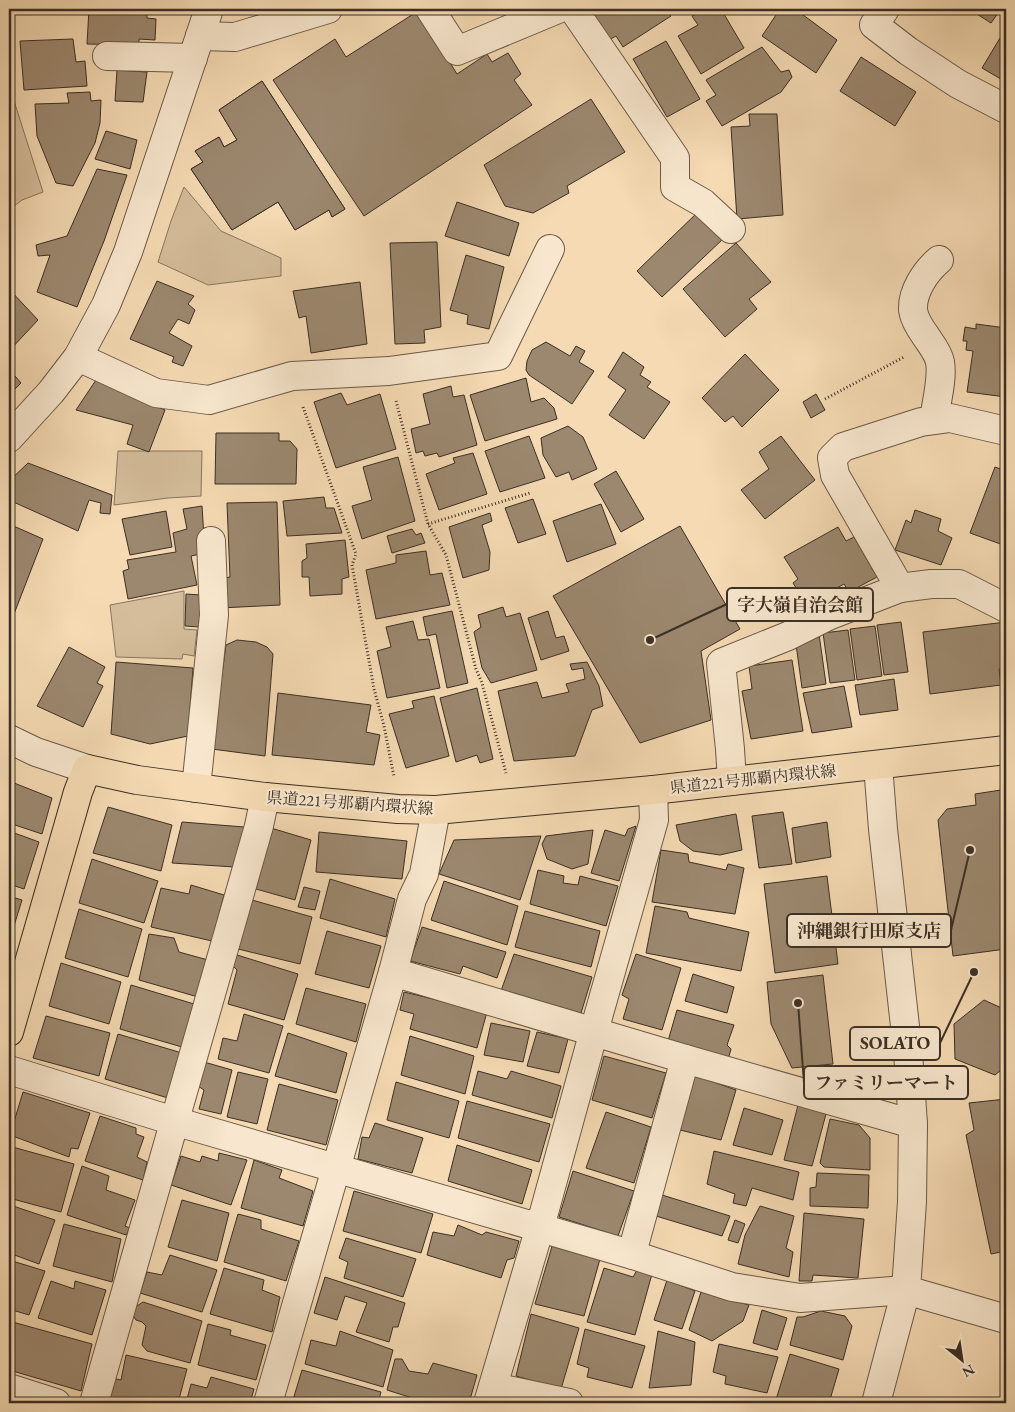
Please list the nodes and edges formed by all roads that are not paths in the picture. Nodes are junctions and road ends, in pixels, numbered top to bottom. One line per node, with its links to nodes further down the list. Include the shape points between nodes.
1 (210, 9): 7 (street)
2 (328, 9): 7 (street)
3 (430, 9): 4 (street, via 457,51)
4 (558, 9)
5 (573, 9): 10 (street, via 675,158 675,187 703,203)
6 (885, 9): 9 (street, via 874,25 958,84)
7 (197, 47): 8 (street); 13 (street, via 128,252 106,305)
8 (107, 56)
9 (1006, 109)
10 (731, 229)
11 (550, 248): 13 (street, via 498,356 389,371 292,376 209,400 156,393)
12 (939, 260): 14 (street, via 925,273 913,310 940,362)
13 (78, 357): 16 (street)
14 (934, 420): 15 (street, via 950,418); 18 (street, via 843,447 832,458 835,475)
15 (1006, 431)
16 (9, 438)
17 (211, 541): 25 (street, via 214,615)
18 (900, 588): 19 (street, via 959,584); 24 (street, via 721,663)
19 (1006, 608)
20 (9, 739): 23 (street, via 43,755)
21 (1006, 750): 22 (main road, 県道221号那覇内環状線)
22 (878, 765): 24 (main road, 県道221号那覇内環状線); 35 (street)
23 (87, 769): 25 (main road, 県道221号那覇内環状線, via 112,776); 31 (main road)
24 (732, 781): 26 (main road, 県道221号那覇内環状線)
25 (196, 788): 27 (main road, 県道221号那覇内環状線)
26 (653, 790): 28 (main road, 県道221号那覇内環状線); 30 (street, via 654,820)
27 (265, 797): 28 (main road, 県道221号那覇内環状線); 34 (street)
28 (436, 810): 29 (street, via 424,874 412,899)
29 (393, 972): 30 (street); 36 (street)
30 (594, 1030): 32 (street); 37 (street)
31 (9, 1032)
32 (685, 1059): 35 (street); 38 (street)
33 (9, 1070): 34 (street)
34 (174, 1121): 36 (street); 44 (street)
35 (913, 1124): 39 (street)
36 (336, 1169): 37 (street); 45 (street)
37 (540, 1227): 38 (street); 42 (street)
38 (634, 1255): 39 (street, via 732,1287 800,1298)
39 (906, 1290): 40 (street); 47 (street)
40 (1006, 1319)
41 (10, 1394): 43 (street)
42 (491, 1395): 46 (street)
43 (56, 1403)
44 (94, 1403)
45 (268, 1403)
46 (570, 1403)
47 (876, 1403)

